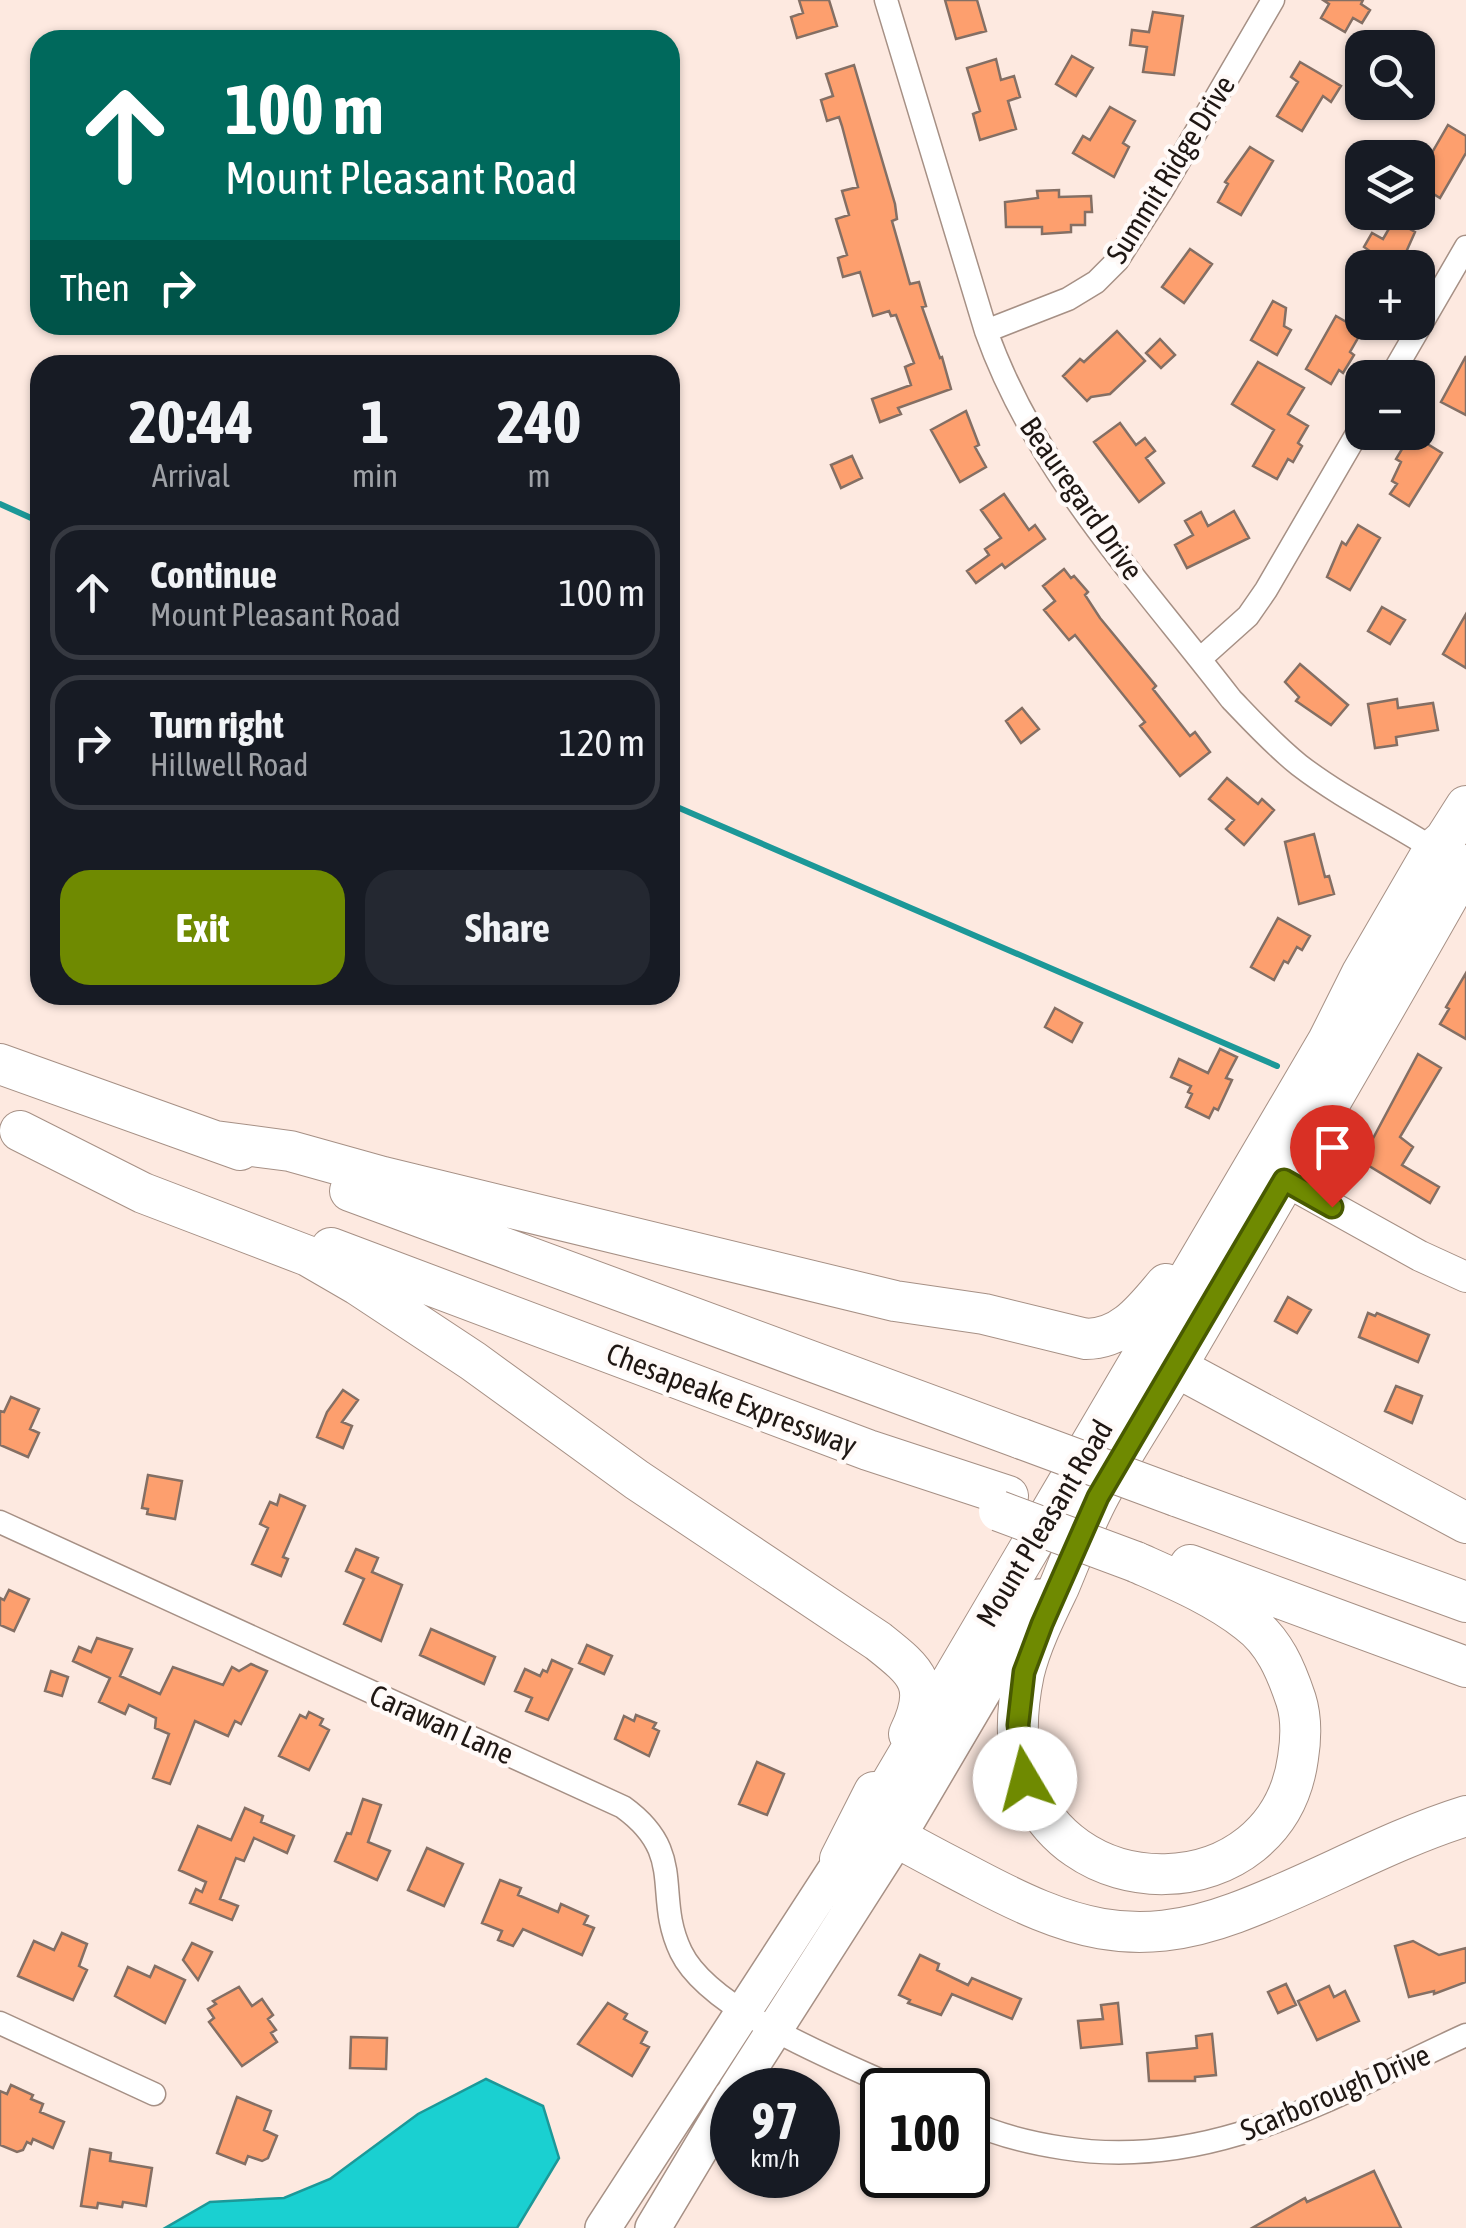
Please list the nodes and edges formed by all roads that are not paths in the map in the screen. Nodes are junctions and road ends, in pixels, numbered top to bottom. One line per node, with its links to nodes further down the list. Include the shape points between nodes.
1 (886, 0): 5 (street, Beauregard Drive)
2 (1244, 0): 3 (street)
3 (1269, 6): 5 (street, Summit Ridge Drive, via 1117,261 1068,299)
4 (1466, 247): 6 (street)
5 (986, 331): 8 (street, Beauregard Drive, via 1003,378 1052,466)
6 (1400, 360)
7 (1347, 450): 8 (street, via 1248,616)
8 (1200, 658): 10 (street, Beauregard Drive, via 1241,710 1302,766)
9 (1466, 806): 10 (highway, Mount Pleasant Road, via 1445,840)
10 (1455, 861): 14 (highway, Mount Pleasant Road)
11 (0, 1064): 13 (highway, Chesapeake Expressway)
12 (10, 1128): 21 (highway, Chesapeake Expressway); 26 (highway, via 143,1194 308,1256 358,1285 913,1669 920,1710)
13 (216, 1142): 16 (highway, via 290,1151); 22 (highway, Chesapeake Expressway, bridge)
14 (1270, 1172): 15 (street); 16 (highway, via 1116,1332 1086,1339); 17 (highway, Mount Pleasant Road)
15 (1466, 1277)
16 (895, 1301): 17 (highway)
17 (1157, 1366): 18 (highway, Mount Pleasant Road); 20 (highway); 25 (highway, Mount Pleasant Road)
18 (1098, 1497): 21 (highway, via 1024,1672 1022,1768 1048,1820 1084,1854 1124,1871 1160,1875 1240,1852 1270,1825 1286,1803 1301,1741 1299,1711 1273,1647 1249,1622); 25 (main road, Mount Pleasant Road)
19 (0, 1522): 27 (street, Carawan Lane, via 623,1807 647,1826 666,1861 673,1930 689,1966)
20 (1466, 1523)
21 (1140, 1555): 23 (highway, Chesapeake Expressway)
22 (1466, 1602)
23 (1466, 1667)
24 (1466, 1816): 25 (highway, via 1236,1913 1138,1933 1088,1928 1046,1914)
25 (883, 1830): 26 (main road, Mount Pleasant Road); 27 (main road, Mount Pleasant Road)
26 (840, 1859): 27 (main road, Mount Pleasant Road)
27 (759, 2021): 30 (main road, Mount Pleasant Road); 31 (street); 35 (main road, Mount Pleasant Road)
28 (0, 2023): 32 (street)
29 (1466, 2035): 33 (street, Scarborough Drive, via 1274,2122 1179,2150 1094,2153)
30 (743, 2068)
31 (860, 2070)
32 (154, 2094)
33 (990, 2129)
34 (710, 2133): 36 (main road, Mount Pleasant Road)
35 (603, 2228)
36 (653, 2228)

